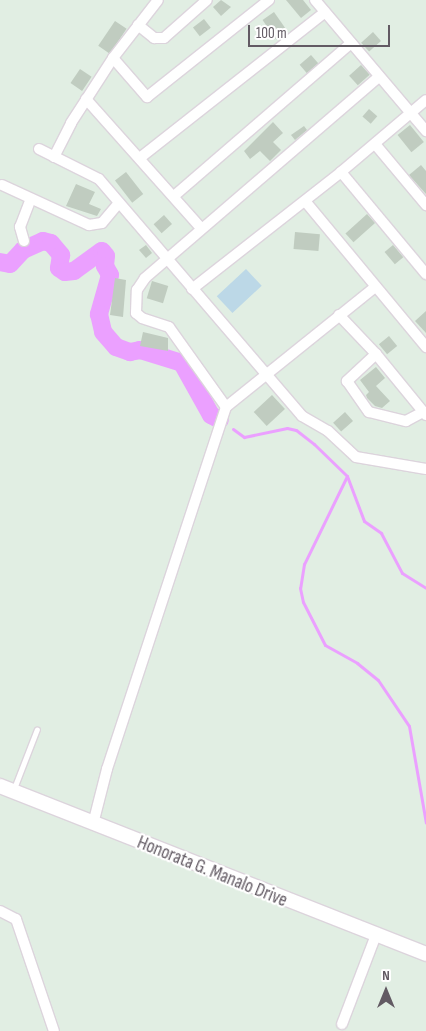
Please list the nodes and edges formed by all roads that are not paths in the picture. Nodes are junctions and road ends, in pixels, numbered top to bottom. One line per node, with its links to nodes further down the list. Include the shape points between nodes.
1 (158, 0): 6 (street)
2 (207, 0): 6 (street, via 164,38 154,38)
3 (269, 0): 8 (street, via 147,97)
4 (315, 0): 5 (street)
5 (324, 12): 7 (street); 17 (street)
6 (138, 25): 8 (street)
7 (351, 43): 9 (street); 20 (street)
8 (113, 58): 10 (street)
9 (379, 77): 12 (street); 25 (street)
10 (86, 100): 16 (street); 17 (street)
11 (426, 100): 12 (street)
12 (412, 114): 13 (street); 14 (street)
13 (426, 131)
14 (375, 144): 18 (street); 24 (street)
15 (39, 149): 16 (street)
16 (54, 157): 23 (street, via 91,173)
17 (141, 157): 20 (street)
18 (341, 172): 22 (street); 28 (street)
19 (2, 185): 21 (street)
20 (174, 196): 25 (street)
21 (31, 199): 23 (street, via 96,225 102,223); 26 (street, via 20,227)
22 (305, 201): 29 (street); 30 (street)
23 (118, 204): 27 (street)
24 (426, 206)
25 (201, 228): 27 (street)
26 (24, 240)
27 (167, 259): 30 (street); 35 (street, via 145,278 137,290 136,313 168,327)
28 (426, 274)
29 (375, 286): 31 (street); 32 (street)
30 (192, 289): 34 (street)
31 (339, 315): 33 (street); 34 (street)
32 (426, 347)
33 (376, 354): 36 (street); 36 (street, via 347,381 369,412 406,421)
34 (267, 377): 35 (street); 37 (street, via 302,416 328,431 351,454)
35 (226, 407): 40 (street, via 113,751)
36 (424, 413)
37 (426, 469)
38 (37, 729): 39 (lane)
39 (6, 789): 40 (street, Honorata G. Manalo Drive)
40 (93, 824): 42 (street, Honorata G. Manalo Drive)
41 (0, 911): 45 (street, via 16,919)
42 (376, 935): 43 (street, Honorata G. Manalo Drive); 44 (street)
43 (426, 954)
44 (342, 1024)
45 (54, 1031)

